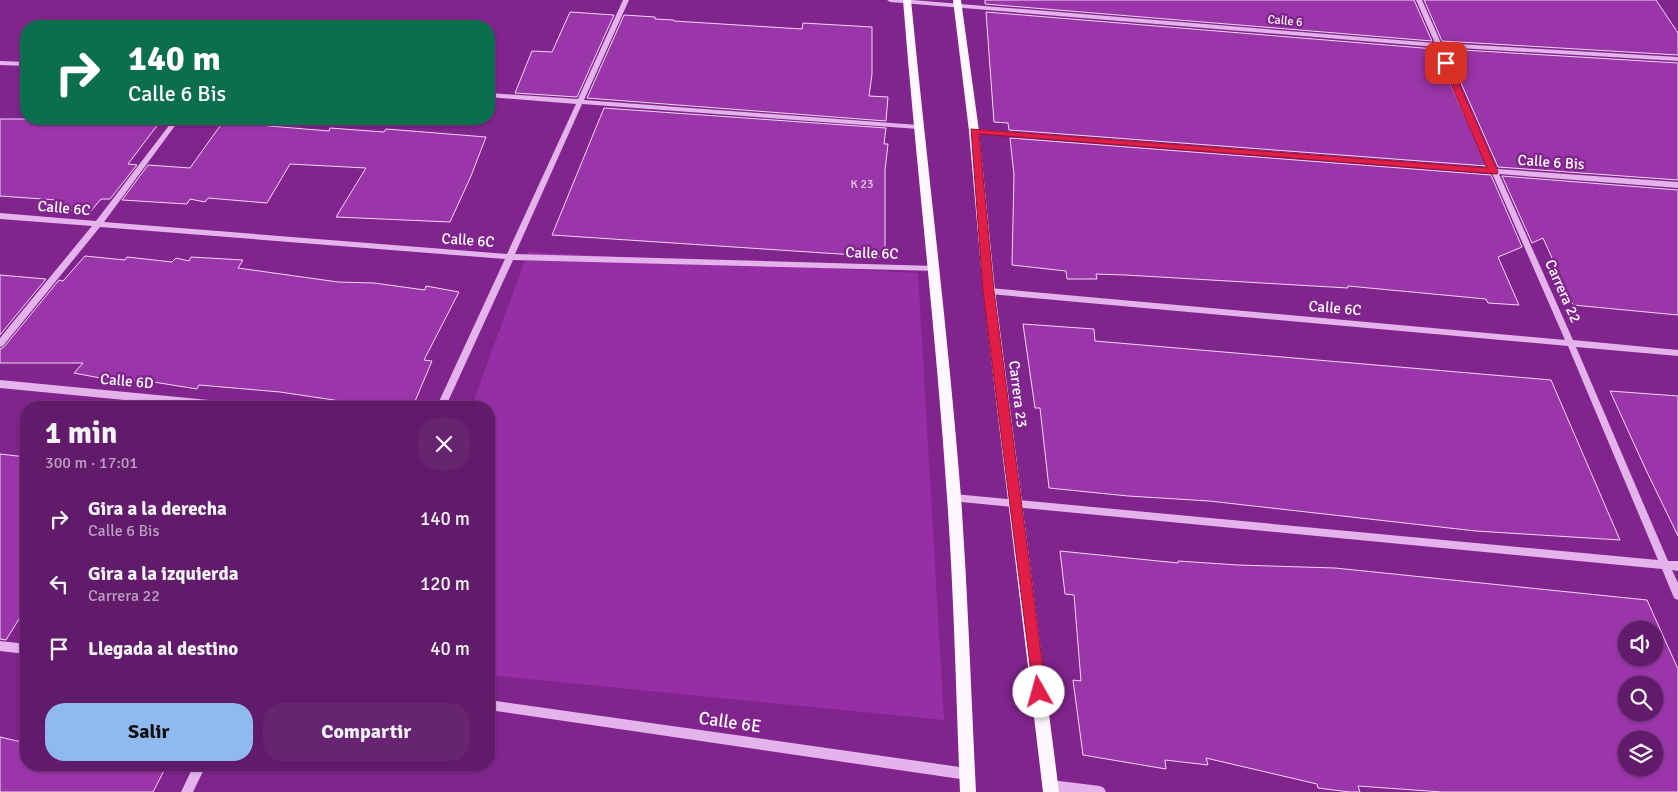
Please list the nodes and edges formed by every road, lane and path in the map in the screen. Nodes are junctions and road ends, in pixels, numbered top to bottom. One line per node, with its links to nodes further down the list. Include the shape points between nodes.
1 (626, 0): 11 (street)
2 (890, 0): 3 (street, Calle 6)
3 (907, 0): 5 (street, Calle 6); 13 (main road)
4 (1419, 0): 6 (street, Carrera 22)
5 (957, 3): 6 (street, Calle 6); 14 (main road, Carrera 23)
6 (1438, 45): 7 (street, Calle 6); 15 (street, Carrera 22)
7 (1678, 59)
8 (0, 63): 9 (street)
9 (20, 64)
10 (495, 95): 11 (street)
11 (582, 102): 13 (street); 19 (street)
12 (172, 125): 18 (street)
13 (918, 127): 20 (main road)
14 (974, 131): 15 (street, Calle 6 Bis); 21 (main road, Carrera 23)
15 (1494, 172): 16 (street, Calle 6 Bis); 22 (street, Carrera 22)
16 (1678, 185)
17 (0, 216): 18 (street, Calle 6C)
18 (97, 225): 19 (street, Calle 6C); 23 (street)
19 (510, 257): 20 (street, Calle 6C); 27 (street)
20 (935, 269): 28 (main road)
21 (988, 291): 22 (street, Calle 6C); 29 (main road, Carrera 23)
22 (1570, 342): 24 (street, Calle 6C); 30 (street, Carrera 22)
23 (0, 344)
24 (1678, 353)
25 (0, 384): 26 (street, Calle 6D)
26 (178, 401)
27 (443, 401)
28 (954, 498): 29 (street); 37 (main road)
29 (1015, 503): 30 (street); 38 (main road, Carrera 23)
30 (1666, 564): 31 (street); 32 (street, Carrera 22)
31 (1678, 566)
32 (1678, 595)
33 (0, 646): 34 (street)
34 (20, 648)
35 (495, 706): 37 (street, Calle 6E)
36 (197, 771): 39 (street)
37 (967, 774): 40 (main road)
38 (1051, 789): 41 (street)
39 (187, 792)
40 (968, 792)
41 (1100, 792)

